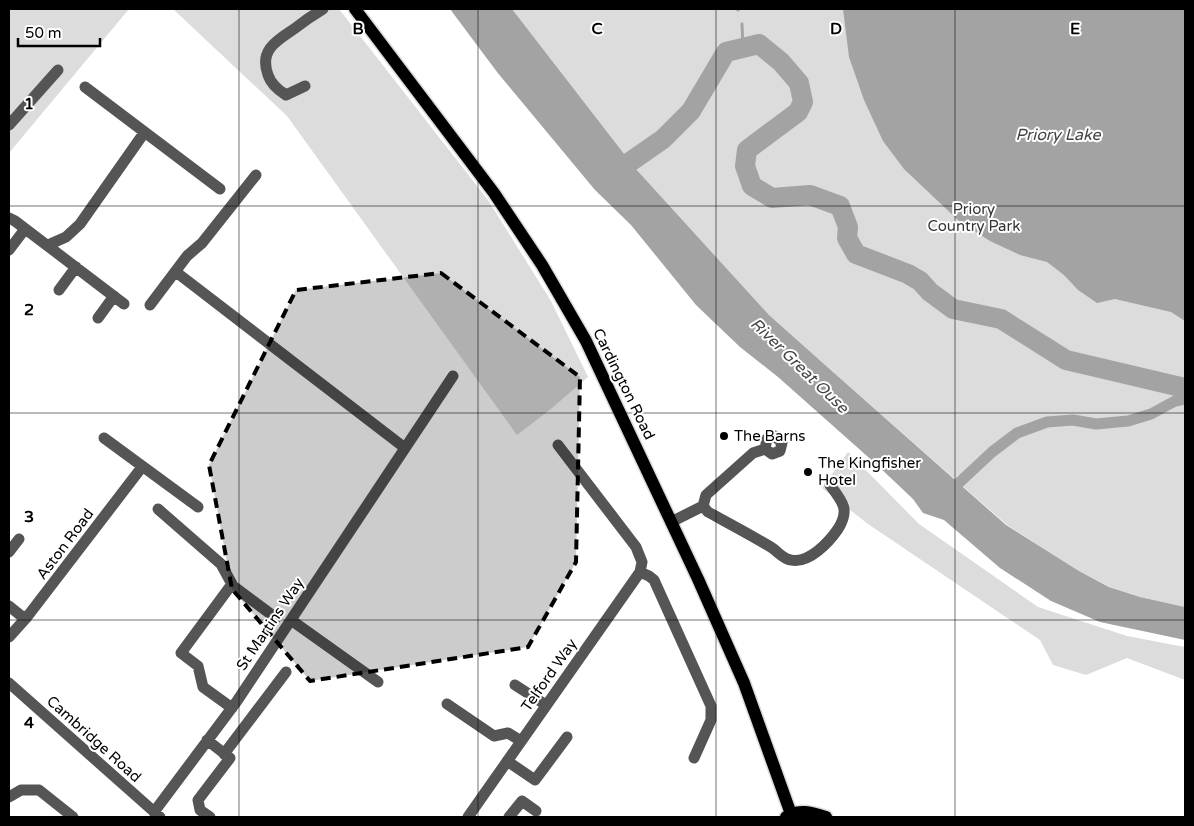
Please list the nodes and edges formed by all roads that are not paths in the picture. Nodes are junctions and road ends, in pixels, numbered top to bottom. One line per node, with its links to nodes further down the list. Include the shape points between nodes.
1 (323, 9): 4 (street, via 273,43 266,54 269,79 278,90 286,95)
2 (355, 9): 31 (main road, Cardington Road, via 494,193 542,264 586,341)
3 (58, 70): 6 (street)
4 (305, 86)
5 (85, 87): 7 (street)
6 (9, 125)
7 (144, 133): 9 (street); 12 (street, via 80,224 66,237)
8 (256, 175): 15 (street)
9 (220, 188)
10 (9, 218): 11 (street)
11 (25, 229): 12 (street); 13 (street)
12 (48, 245): 14 (street)
13 (9, 250)
14 (76, 267): 16 (street); 17 (street)
15 (176, 272): 19 (street); 24 (street)
16 (59, 290)
17 (114, 296): 18 (street); 20 (street)
18 (124, 304)
19 (150, 305)
20 (98, 318)
21 (453, 376): 24 (street, St Martins Way)
22 (104, 438): 26 (street)
23 (558, 445): 34 (street, via 636,547 642,562)
24 (405, 448): 39 (street, St Martins Way)
25 (765, 449): 28 (street, via 752,453 706,494)
26 (142, 467): 29 (street); 38 (street, Aston Road)
27 (830, 485): 28 (street, via 842,501 844,519 818,552 798,561 784,557)
28 (703, 506): 31 (street)
29 (198, 507)
30 (158, 509): 35 (street, via 221,564)
31 (671, 522): 57 (main road, Cardington Road, via 744,683)
32 (19, 538): 33 (street)
33 (9, 552)
34 (640, 572): 46 (street, Telford Way); 52 (street, via 654,580 711,706 711,720)
35 (234, 586): 37 (street); 47 (street, via 229,588 181,653 198,666 203,687)
36 (9, 606): 38 (street)
37 (276, 618)
38 (26, 619): 40 (street, Aston Road)
39 (291, 620): 43 (street); 47 (street, St Martins Way)
40 (9, 637)
41 (286, 672): 51 (street)
42 (9, 682): 56 (street, Cambridge Road)
43 (378, 682)
44 (515, 685): 46 (street)
45 (447, 704): 50 (street, via 494,736 508,733)
46 (546, 705): 50 (street, Telford Way)
47 (232, 708): 49 (street, St Martins Way)
48 (566, 737): 53 (street, via 535,780)
49 (207, 740): 51 (street); 56 (street, St Martins Way)
50 (521, 741): 53 (street, Telford Way)
51 (224, 754): 59 (street, via 230,758 198,800 200,810)
52 (694, 758)
53 (507, 761): 60 (street, Telford Way)
54 (9, 796): 58 (street, via 21,790 39,790)
55 (536, 811): 61 (street, via 522,802)
56 (157, 815)
57 (788, 816): 62 (main road, via 810,812)
58 (73, 817)
59 (210, 817)
60 (468, 817)
61 (509, 817)
62 (826, 817)

